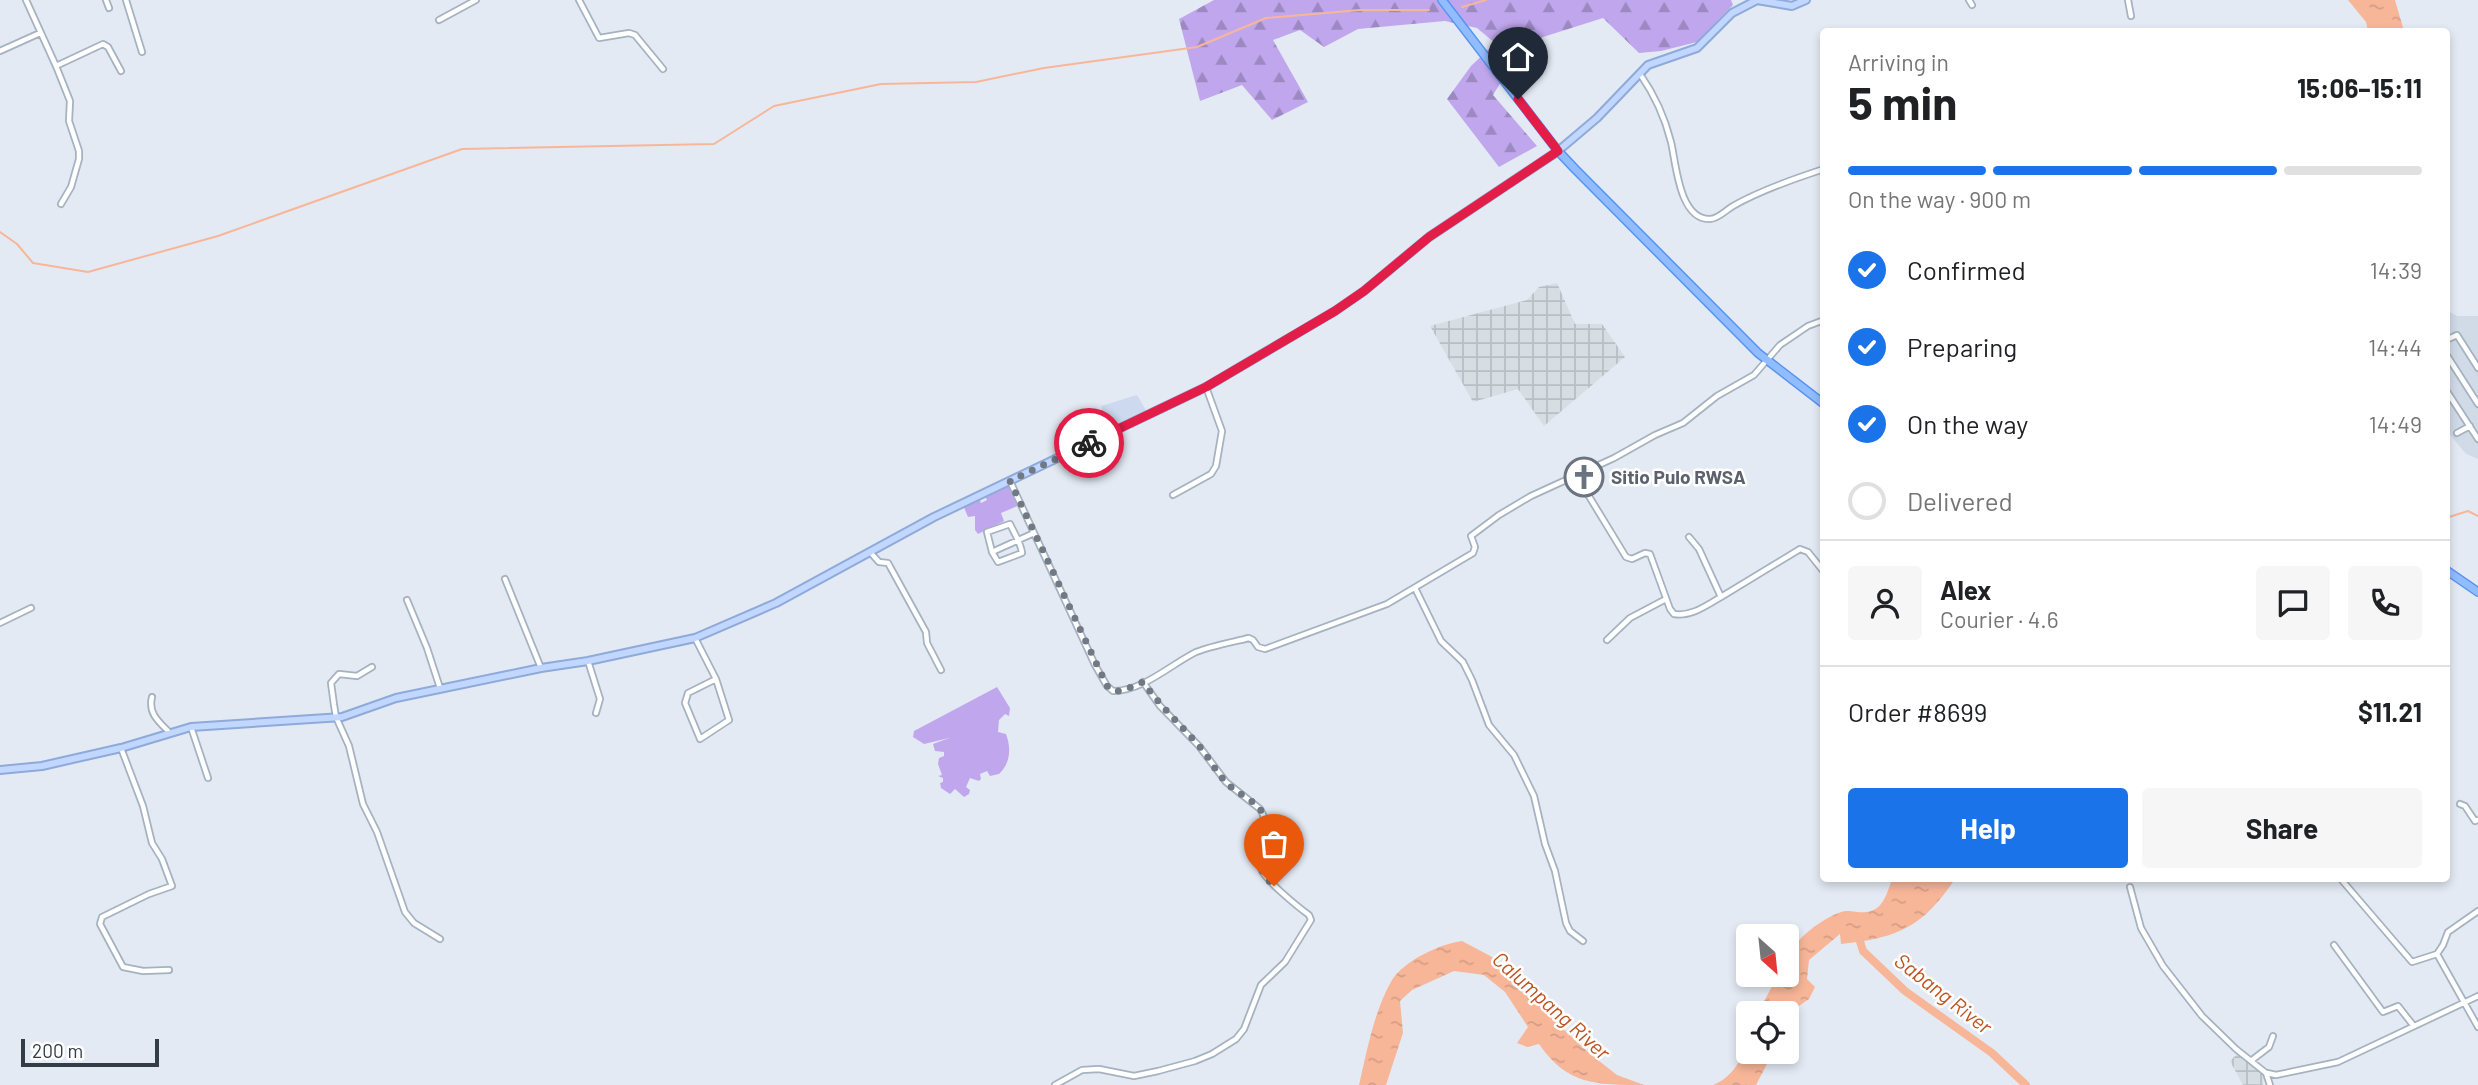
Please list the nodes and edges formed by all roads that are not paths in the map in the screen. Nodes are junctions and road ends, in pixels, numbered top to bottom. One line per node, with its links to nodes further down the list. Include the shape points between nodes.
1 (26, 0): 12 (street)
2 (106, 0): 9 (street)
3 (126, 0): 14 (street)
4 (476, 0): 11 (street)
5 (579, 0): 16 (street, via 599,38 635,35)
6 (1441, 0): 19 (main road)
7 (1806, 0): 18 (street, via 1792,6 1751,2 1732,13 1697,48 1653,62)
8 (2129, 0): 10 (street)
9 (109, 8)
10 (2131, 16)
11 (439, 20)
12 (40, 33): 13 (street); 15 (street)
13 (0, 51)
14 (142, 52)
15 (56, 66): 17 (street, via 103,44); 21 (street, via 70,102 69,121 79,151 71,187)
16 (663, 69)
17 (121, 71)
18 (1639, 73): 19 (street); 20 (street, via 1662,117 1686,203 1699,216 1719,216 1746,199)
19 (1558, 151): 24 (main road); 27 (street, via 1429,237 1335,311)
20 (1820, 171)
21 (61, 204)
22 (1820, 322): 24 (street, via 1780,345)
23 (2450, 338): 26 (street, via 2460,338)
24 (1766, 360): 29 (main road); 34 (street, via 1748,379 1717,396 1683,424)
25 (2450, 360): 30 (street)
26 (2478, 368)
27 (1206, 387): 35 (street); 36 (street, via 1222,431 1215,470)
28 (2450, 396): 31 (street)
29 (1820, 401)
30 (2478, 404)
31 (2470, 426): 32 (street); 33 (street)
32 (2457, 433)
33 (2478, 439)
34 (1576, 474): 45 (street, via 1490,521 1471,536 1473,553); 48 (street, via 1626,557 1650,554)
35 (1010, 481): 37 (street); 40 (street)
36 (1173, 495)
37 (1034, 533): 39 (street); 59 (street, via 1107,686 1122,691)
38 (1689, 537): 47 (street)
39 (1018, 541): 41 (street); 41 (street, via 1022,553 998,562); 41 (street, via 1008,523 988,532)
40 (870, 552): 52 (street, via 776,603); 57 (street, via 879,562 888,563)
41 (992, 552)
42 (1820, 567): 47 (street, via 1800,549)
43 (2450, 572): 46 (main road)
44 (505, 579): 56 (street)
45 (1415, 588): 59 (street, via 1366,613 1265,649 1249,638 1206,649); 75 (street, via 1441,641 1463,662 1489,725 1514,755 1534,796 1566,923)
46 (2478, 592)
47 (1721, 597): 48 (street, via 1679,615)
48 (1667, 599): 53 (street, via 1630,618)
49 (407, 600): 60 (street)
50 (31, 608): 51 (street)
51 (0, 622)
52 (695, 638): 54 (street); 58 (street)
53 (1607, 640)
54 (589, 662): 56 (street); 62 (street, via 600,699)
55 (372, 667): 63 (street, via 360,676 341,673 333,678)
56 (541, 668): 60 (street)
57 (941, 670)
58 (716, 679): 58 (street, via 729,720 700,738 685,696)
59 (1143, 682): 86 (street, via 1226,782 1260,809 1266,822 1261,869 1311,920 1285,962 1262,985 1236,1040 1195,1061 1158,1071 1134,1076 1082,1070)
60 (441, 689): 63 (street)
61 (152, 696): 65 (street, via 153,716)
62 (596, 713)
63 (336, 717): 64 (street); 74 (street, via 349,746 363,804 405,912)
64 (191, 727): 65 (street); 68 (street)
65 (169, 732): 66 (street)
66 (121, 748): 67 (street); 78 (street, via 144,806 152,843 172,886 102,917 100,924 122,967)
67 (0, 771)
68 (208, 778)
69 (2460, 804): 70 (street)
70 (2478, 820)
71 (2343, 882): 77 (street, via 2412,962)
72 (2130, 887): 84 (street, via 2141,928 2163,967 2202,1016)
73 (2478, 911): 77 (street, via 2448,932)
74 (440, 939)
75 (1583, 941)
76 (2334, 945): 81 (street, via 2383,1012 2398,1006)
77 (2437, 954): 80 (street)
78 (169, 970)
79 (2478, 996): 80 (street)
80 (2465, 1001): 81 (street); 82 (street)
81 (2413, 1025): 85 (street, via 2338,1062)
82 (2478, 1027)
83 (2273, 1036): 84 (street, via 2269,1047)
84 (2252, 1060): 85 (street)
85 (2266, 1073): 87 (street)
86 (1055, 1085)
87 (2270, 1085)

